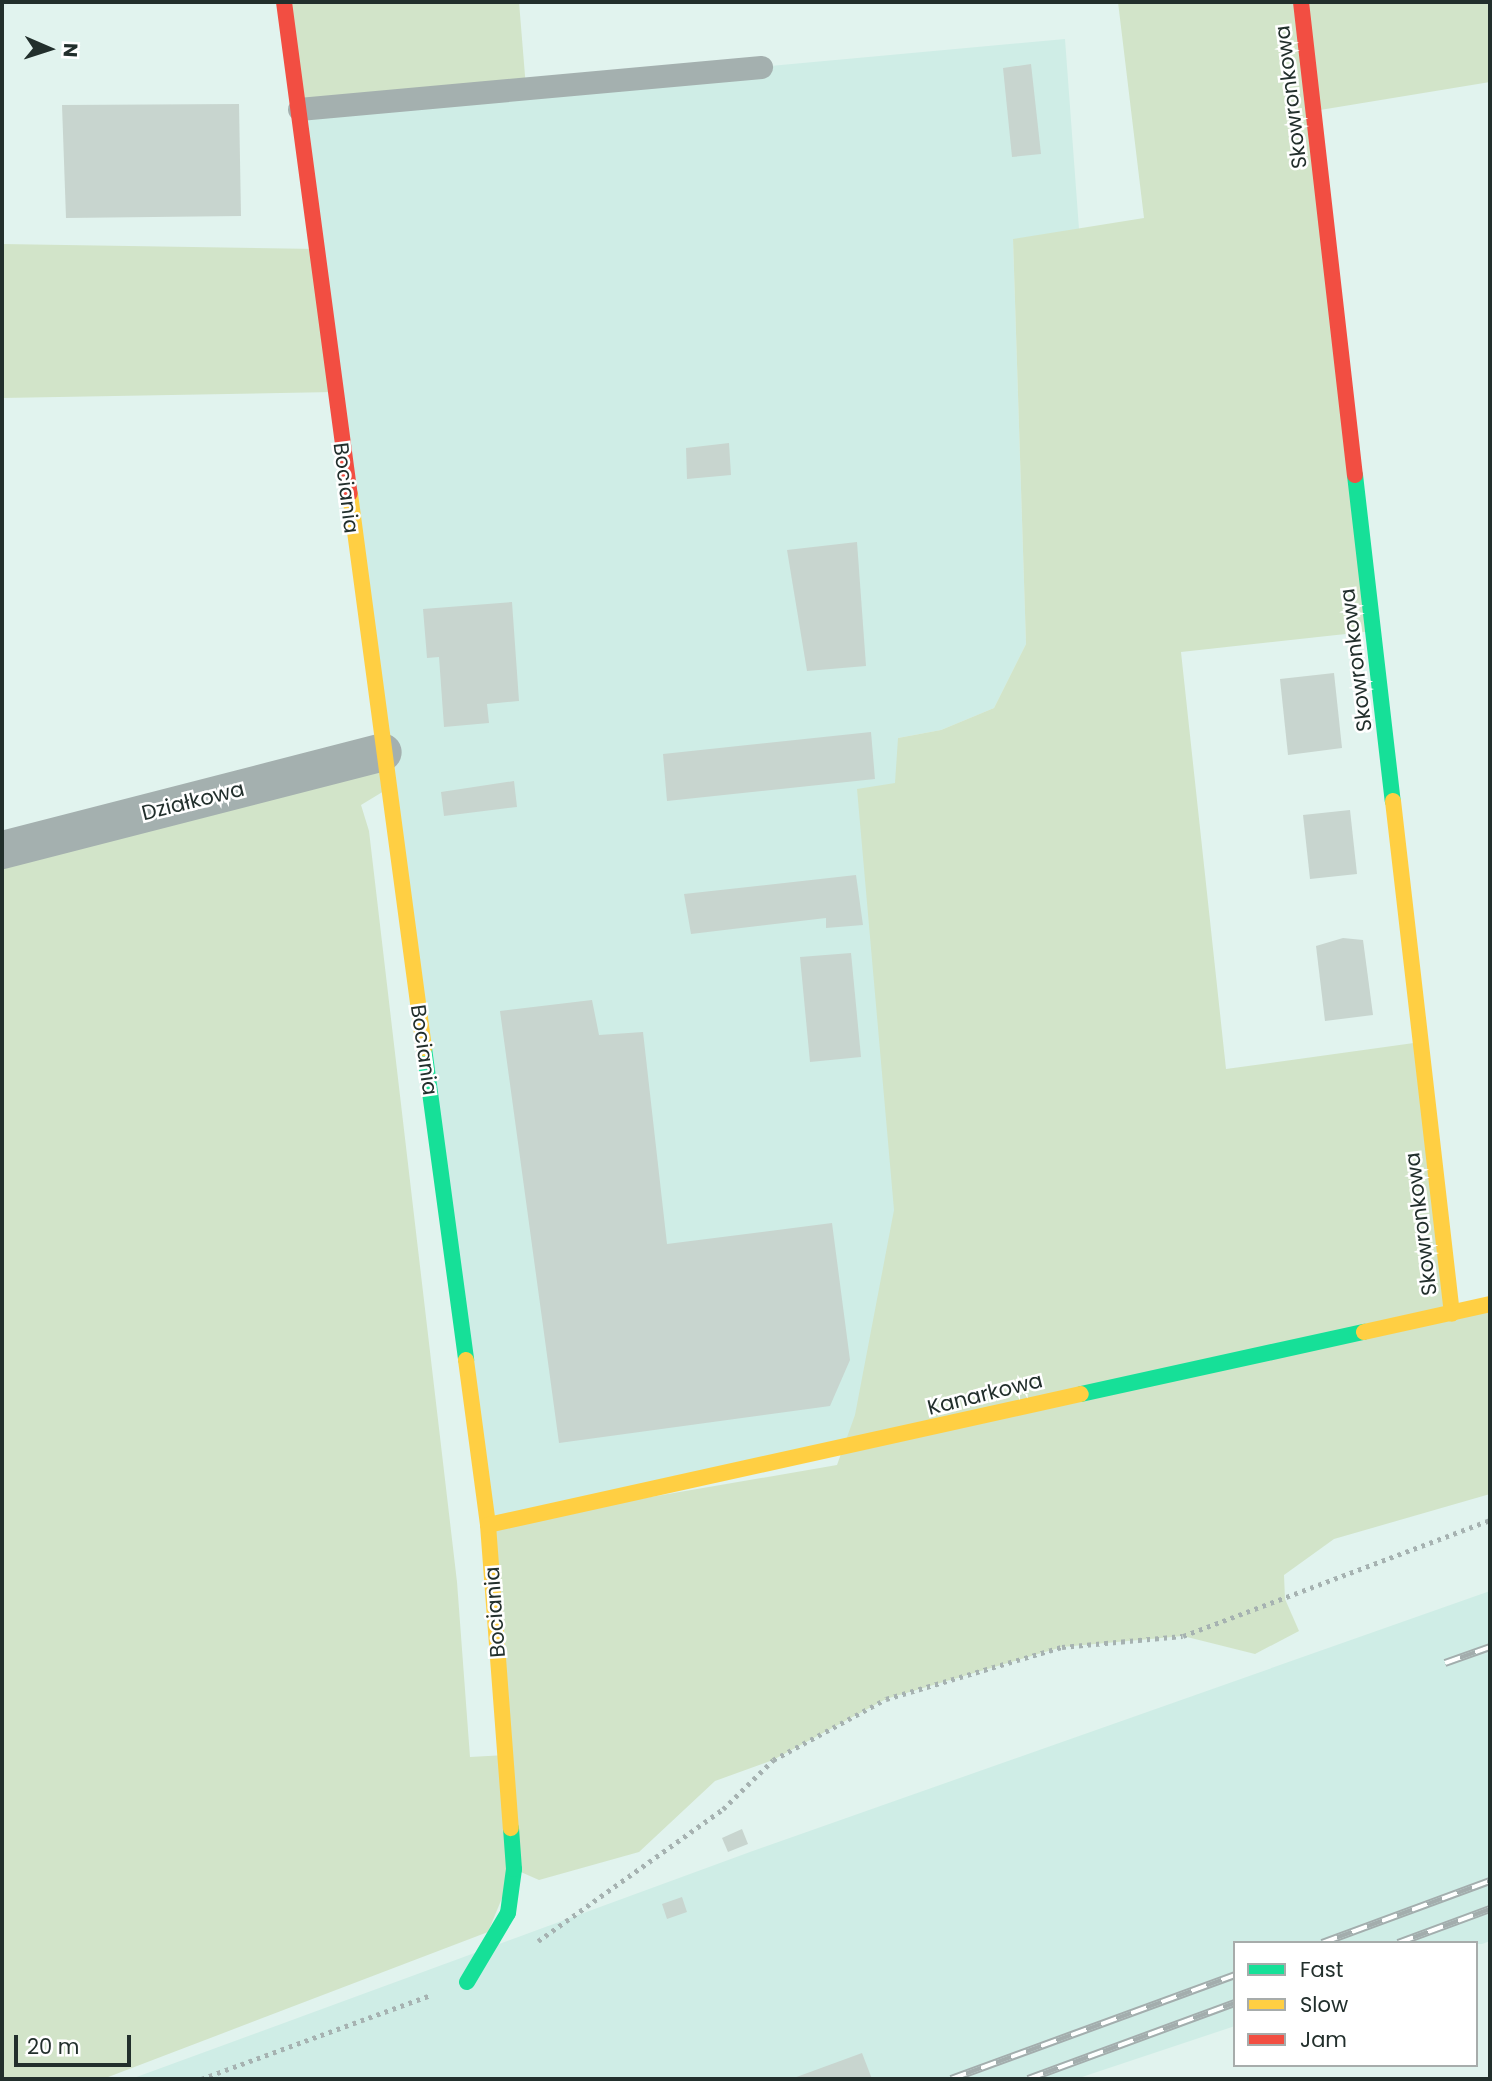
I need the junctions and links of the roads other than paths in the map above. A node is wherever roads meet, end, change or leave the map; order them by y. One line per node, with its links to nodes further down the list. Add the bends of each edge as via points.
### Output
1 (284, 2): 4 (street, Bociania)
2 (1301, 2): 8 (street, Skowronkowa)
3 (761, 67): 4 (lane)
4 (299, 109): 5 (street, Bociania)
5 (383, 752): 6 (street, Działkowa); 9 (street, Bociania)
6 (2, 850)
7 (1490, 1304): 8 (street, Kanarkowa)
8 (1452, 1314): 9 (street, Kanarkowa, via 1141,1378 867,1444)
9 (488, 1525): 10 (street, Bociania, via 514,1869 508,1913)
10 (467, 1982)

